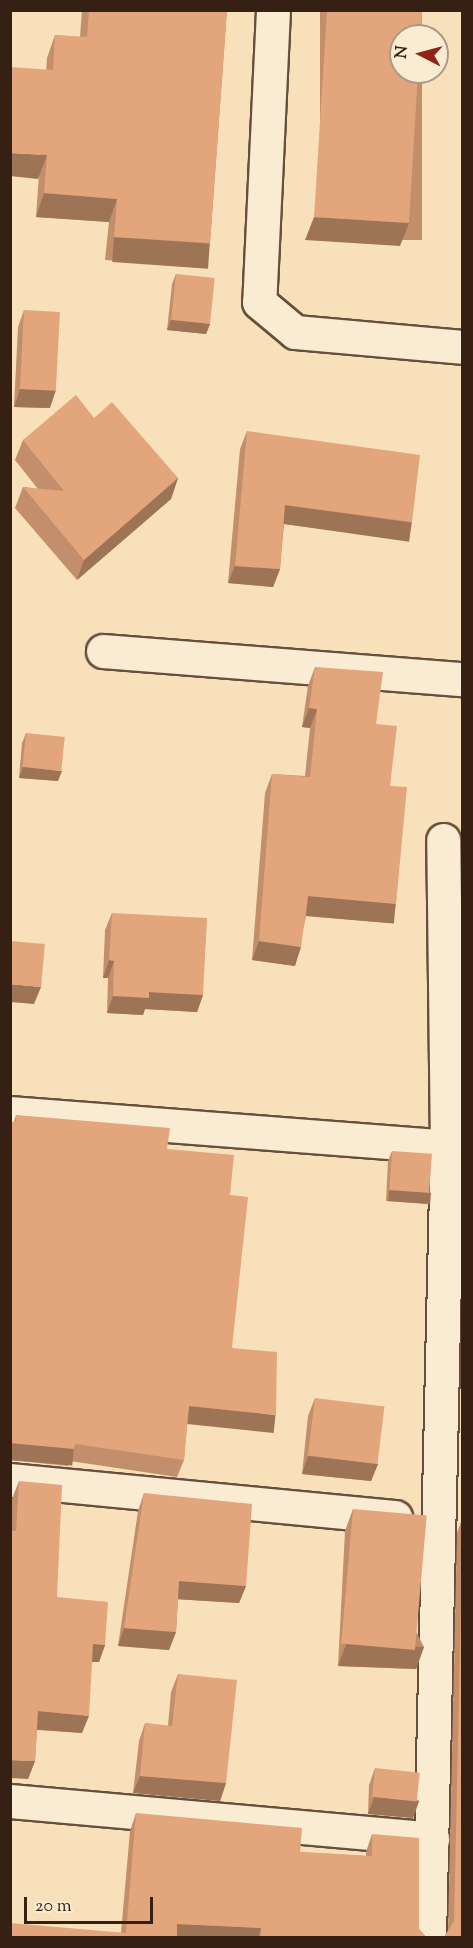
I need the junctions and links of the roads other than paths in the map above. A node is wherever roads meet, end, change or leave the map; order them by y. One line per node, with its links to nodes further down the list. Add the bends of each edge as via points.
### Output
1 (273, 10): 2 (street, via 259,302 295,332)
2 (462, 347)
3 (103, 651): 4 (street)
4 (462, 679)
5 (443, 840): 7 (street)
6 (10, 1113): 7 (street)
7 (455, 1148): 9 (street)
8 (10, 1480): 9 (street)
9 (439, 1521): 11 (street)
10 (10, 1801): 11 (street)
11 (432, 1839): 12 (street)
12 (429, 1938)

